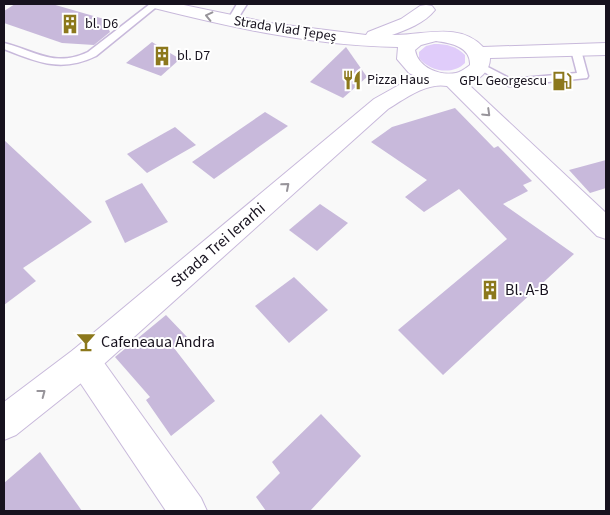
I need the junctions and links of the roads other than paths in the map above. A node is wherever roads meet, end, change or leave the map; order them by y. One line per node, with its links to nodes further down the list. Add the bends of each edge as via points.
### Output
1 (155, 4): 8 (lane, via 81,61 50,62)
2 (160, 4): 5 (main road, Strada Vlad Țepeș, one-way to 2)
3 (242, 4): 5 (lane)
4 (425, 7): 6 (main road, via 407,23); 7 (main road, via 425,24)
5 (232, 21): 6 (main road, Strada Vlad Țepeș, via 311,35)
6 (363, 40): 7 (main road, Strada Vlad Țepeș)
7 (416, 40): 11 (main road, Strada Vlad Țepeș, via 436,36 458,40 470,46); 12 (main road, via 405,53 407,62 416,70)
8 (4, 46)
9 (606, 49): 10 (main road)
10 (576, 50): 11 (main road); 11 (lane, via 583,76 509,83)
11 (479, 60): 12 (main road, Strada Trei Ierarhi, via 470,76)
12 (445, 79): 13 (main road, one-way to 13); 14 (main road, Strada Trei Ierarhi, one-way to 12, via 381,104 406,89)
13 (606, 229)
14 (84, 361): 15 (main road, Strada Trei Ierarhi, one-way to 14); 16 (main road)
15 (4, 423)
16 (188, 511)

